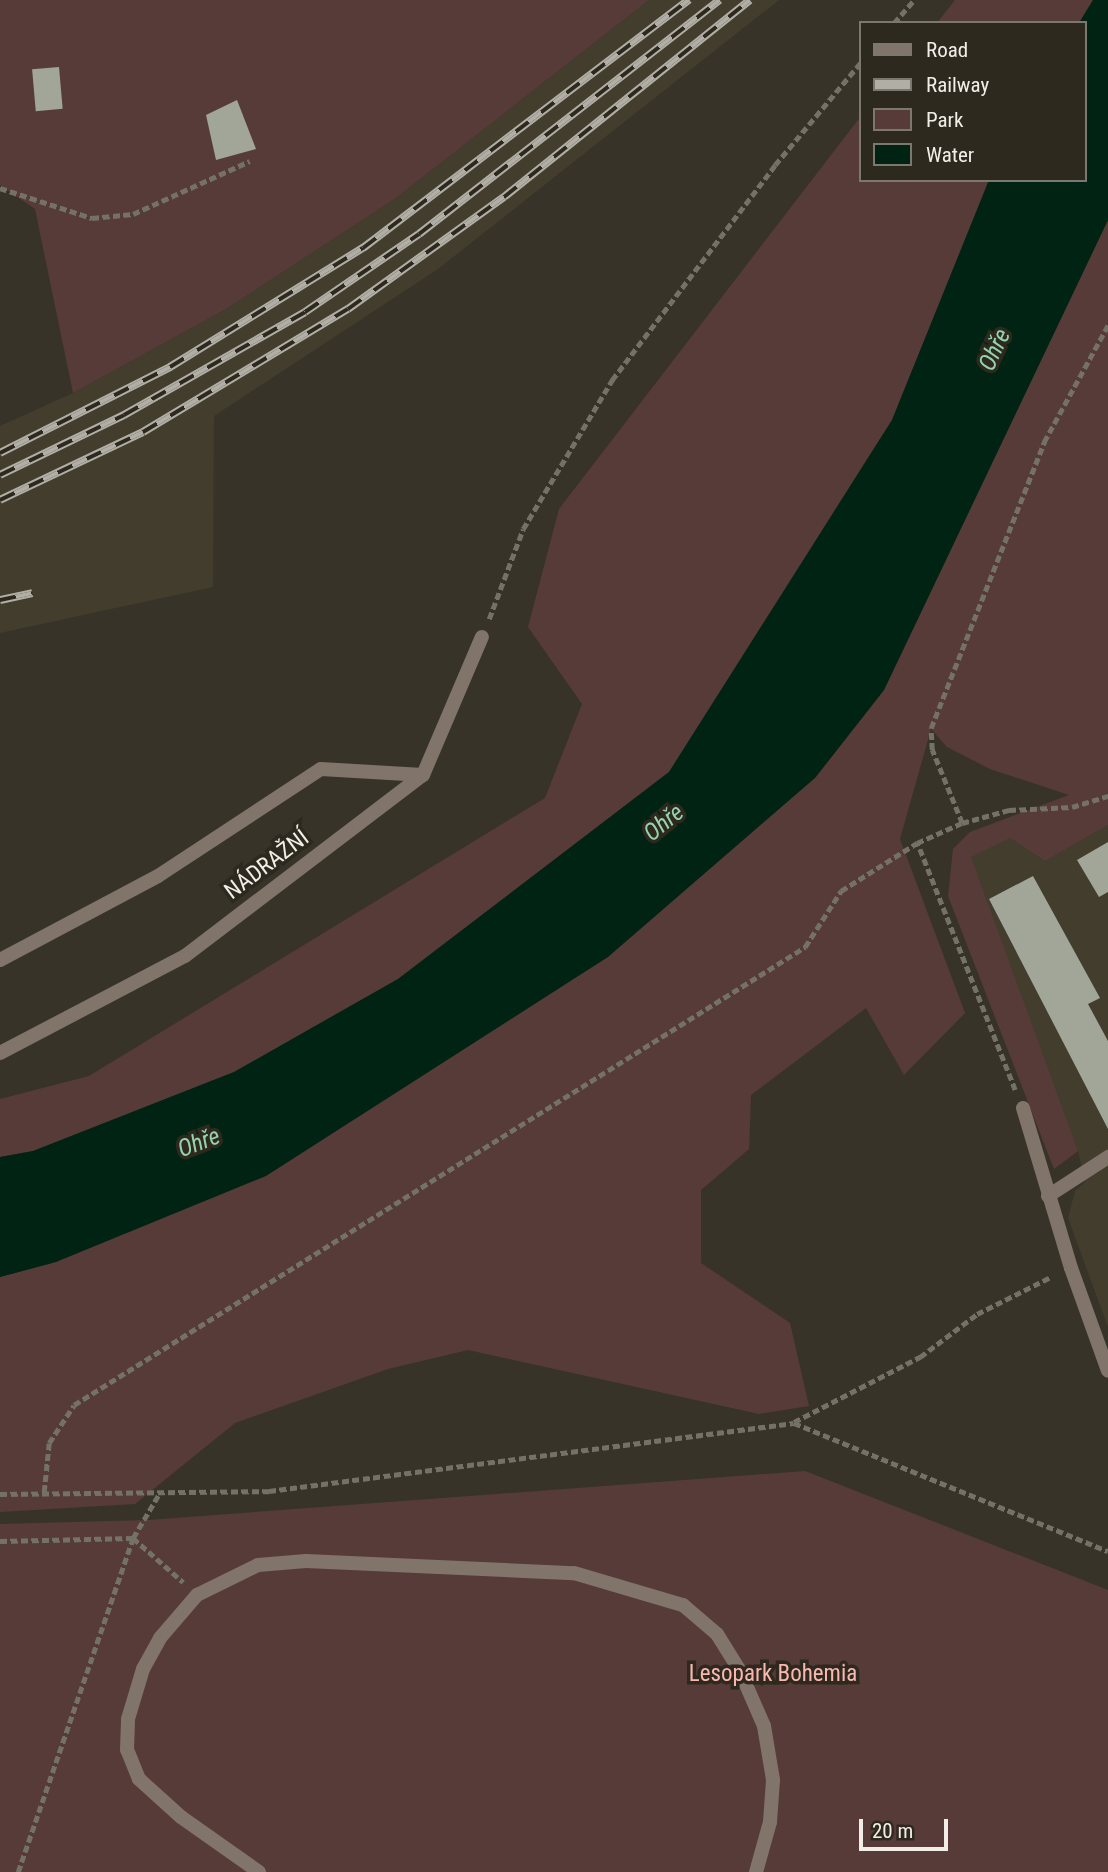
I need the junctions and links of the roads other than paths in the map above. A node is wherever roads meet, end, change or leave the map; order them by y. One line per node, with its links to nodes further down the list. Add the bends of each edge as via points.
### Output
1 (482, 636): 2 (street, NÁDRAŽNÍ)
2 (423, 775): 3 (street, via 321,769 158,876); 4 (street, NÁDRAŽNÍ, via 186,956)
3 (0, 960)
4 (0, 1053)
5 (1023, 1108): 7 (street)
6 (1108, 1157): 7 (street)
7 (1048, 1196): 8 (street)
8 (1108, 1371)
9 (259, 1872): 10 (street, via 181,1817 139,1779 127,1750 128,1720 143,1669 160,1638 197,1595 258,1565 306,1562 574,1573 683,1605 717,1634 740,1671 764,1726 773,1780 770,1822)
10 (756, 1872)

